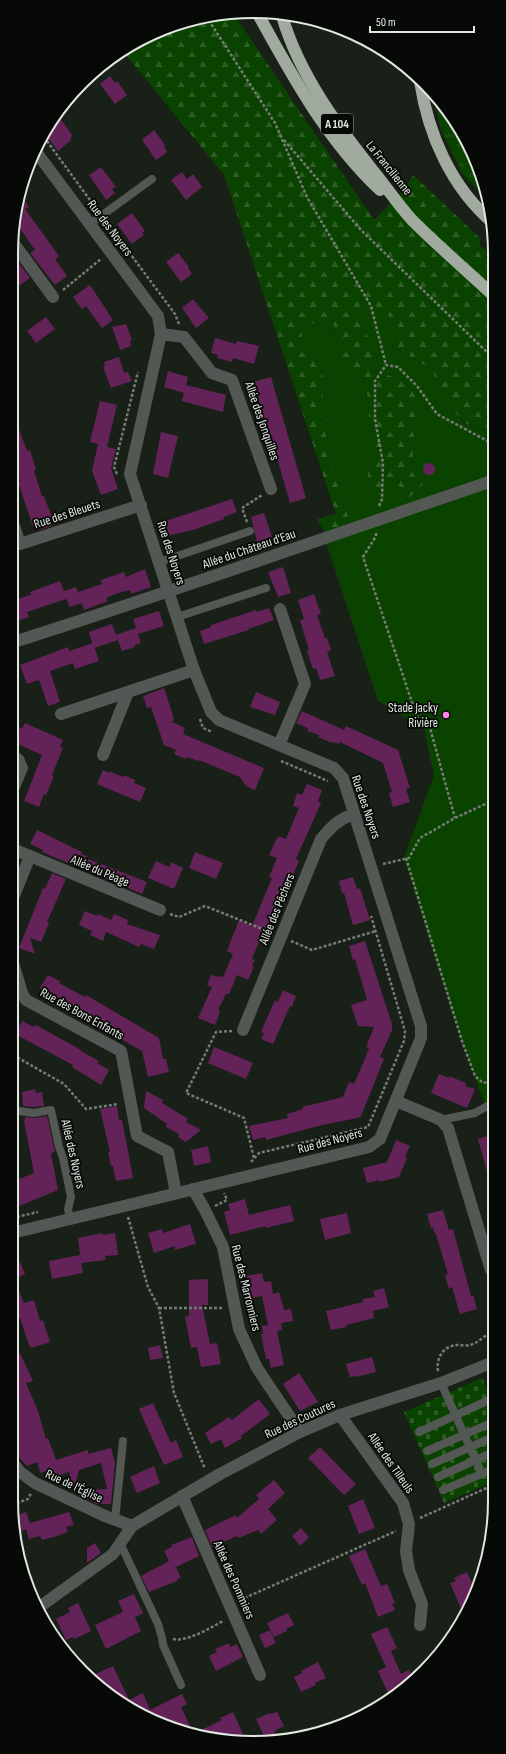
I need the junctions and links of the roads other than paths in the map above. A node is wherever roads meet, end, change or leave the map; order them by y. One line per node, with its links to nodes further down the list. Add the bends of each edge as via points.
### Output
1 (260, 18): 7 (highway, via 319,119 336,142 370,180)
2 (283, 20): 7 (highway, La Francilienne / A 104, via 294,49 334,119)
3 (422, 90): 6 (highway, via 427,117 440,151 464,191)
4 (39, 156): 8 (street, Rue des Noyers)
5 (152, 179): 8 (lane)
6 (484, 212)
7 (412, 219): 10 (highway, La Francilienne / A 104)
8 (90, 224): 12 (street, Rue des Noyers, via 158,316)
9 (18, 248): 11 (street)
10 (488, 290)
11 (53, 298)
12 (160, 334): 14 (street, Allée des Jonquilles, via 184,338 212,373 232,380); 15 (street, Rue des Noyers, via 130,474)
13 (488, 482): 20 (street, Allée du Château d'Eau)
14 (271, 489)
15 (141, 505): 17 (street, Rue des Bleuets, via 20,544); 18 (street, Rue des Noyers)
16 (250, 531): 18 (lane)
17 (18, 538)
18 (160, 562): 20 (street, Rue des Noyers)
19 (266, 588): 22 (lane)
20 (170, 592): 22 (street, Rue des Noyers); 23 (street, Allée du Château d'Eau)
21 (280, 609): 27 (street, via 305,684)
22 (177, 617): 24 (street, Rue des Noyers)
23 (18, 641)
24 (194, 670): 25 (street); 27 (street, Rue des Noyers, via 211,712 219,720)
25 (128, 692): 26 (street); 28 (street)
26 (61, 714)
27 (279, 745): 31 (street, Rue des Noyers, via 334,768 343,778)
28 (103, 754)
29 (18, 759): 30 (street, via 22,768)
30 (18, 778)
31 (354, 814): 37 (street, Allée des Pêchers, via 331,826 321,840); 38 (street, Rue des Noyers, via 421,1026 421,1038)
32 (18, 851): 33 (street)
33 (30, 856): 34 (street); 35 (street, Allée du Péage)
34 (18, 886)
35 (160, 910)
36 (18, 980): 43 (street, Rue des Bons Enfants, via 26,1000 121,1051 137,1136 168,1152)
37 (243, 1030)
38 (396, 1101): 41 (street); 42 (street, Rue des Noyers, via 380,1139 369,1147)
39 (488, 1106): 41 (lane, via 475,1113)
40 (18, 1111): 44 (lane, Allée des Noyers, via 34,1113 52,1110 71,1197 68,1209)
41 (441, 1120): 46 (street, via 448,1128)
42 (193, 1189): 43 (street, Rue des Noyers); 53 (street, Rue des Marronniers, via 223,1247 239,1330 257,1368)
43 (176, 1193): 44 (street, Rue des Noyers)
44 (70, 1218): 45 (street, Rue des Noyers)
45 (18, 1231)
46 (488, 1260)
47 (488, 1363): 48 (street, Rue des Coutures)
48 (441, 1383): 50 (street, Rue des Coutures); 51 (lane)
49 (487, 1400): 51 (lane)
50 (340, 1414): 53 (street, Rue des Coutures); 73 (street, Allée des Tilleuls, via 403,1503 409,1524 406,1551 409,1570 422,1604)
51 (456, 1415): 54 (lane); 55 (lane)
52 (488, 1424): 55 (lane)
53 (300, 1432): 68 (street, Rue des Coutures)
54 (419, 1432)
55 (464, 1434): 58 (lane); 59 (lane)
56 (488, 1439): 58 (lane)
57 (123, 1441): 69 (lane)
58 (470, 1447): 61 (lane); 62 (lane)
59 (427, 1451)
60 (488, 1455): 61 (lane)
61 (476, 1460): 65 (lane); 66 (lane)
62 (432, 1464)
63 (18, 1469): 69 (street, Rue de l'Église, via 35,1483)
64 (488, 1471): 65 (lane)
65 (482, 1474): 67 (lane)
66 (438, 1477)
67 (443, 1490)
68 (182, 1496): 70 (street, Rue des Coutures); 74 (street, Allée des Pommiers)
69 (114, 1520): 70 (street, Rue de l'Église)
70 (132, 1526): 71 (street)
71 (121, 1545): 72 (street, via 96,1568); 75 (lane, via 158,1624 163,1645)
72 (42, 1605)
73 (420, 1625)
74 (260, 1675)
75 (181, 1685)

